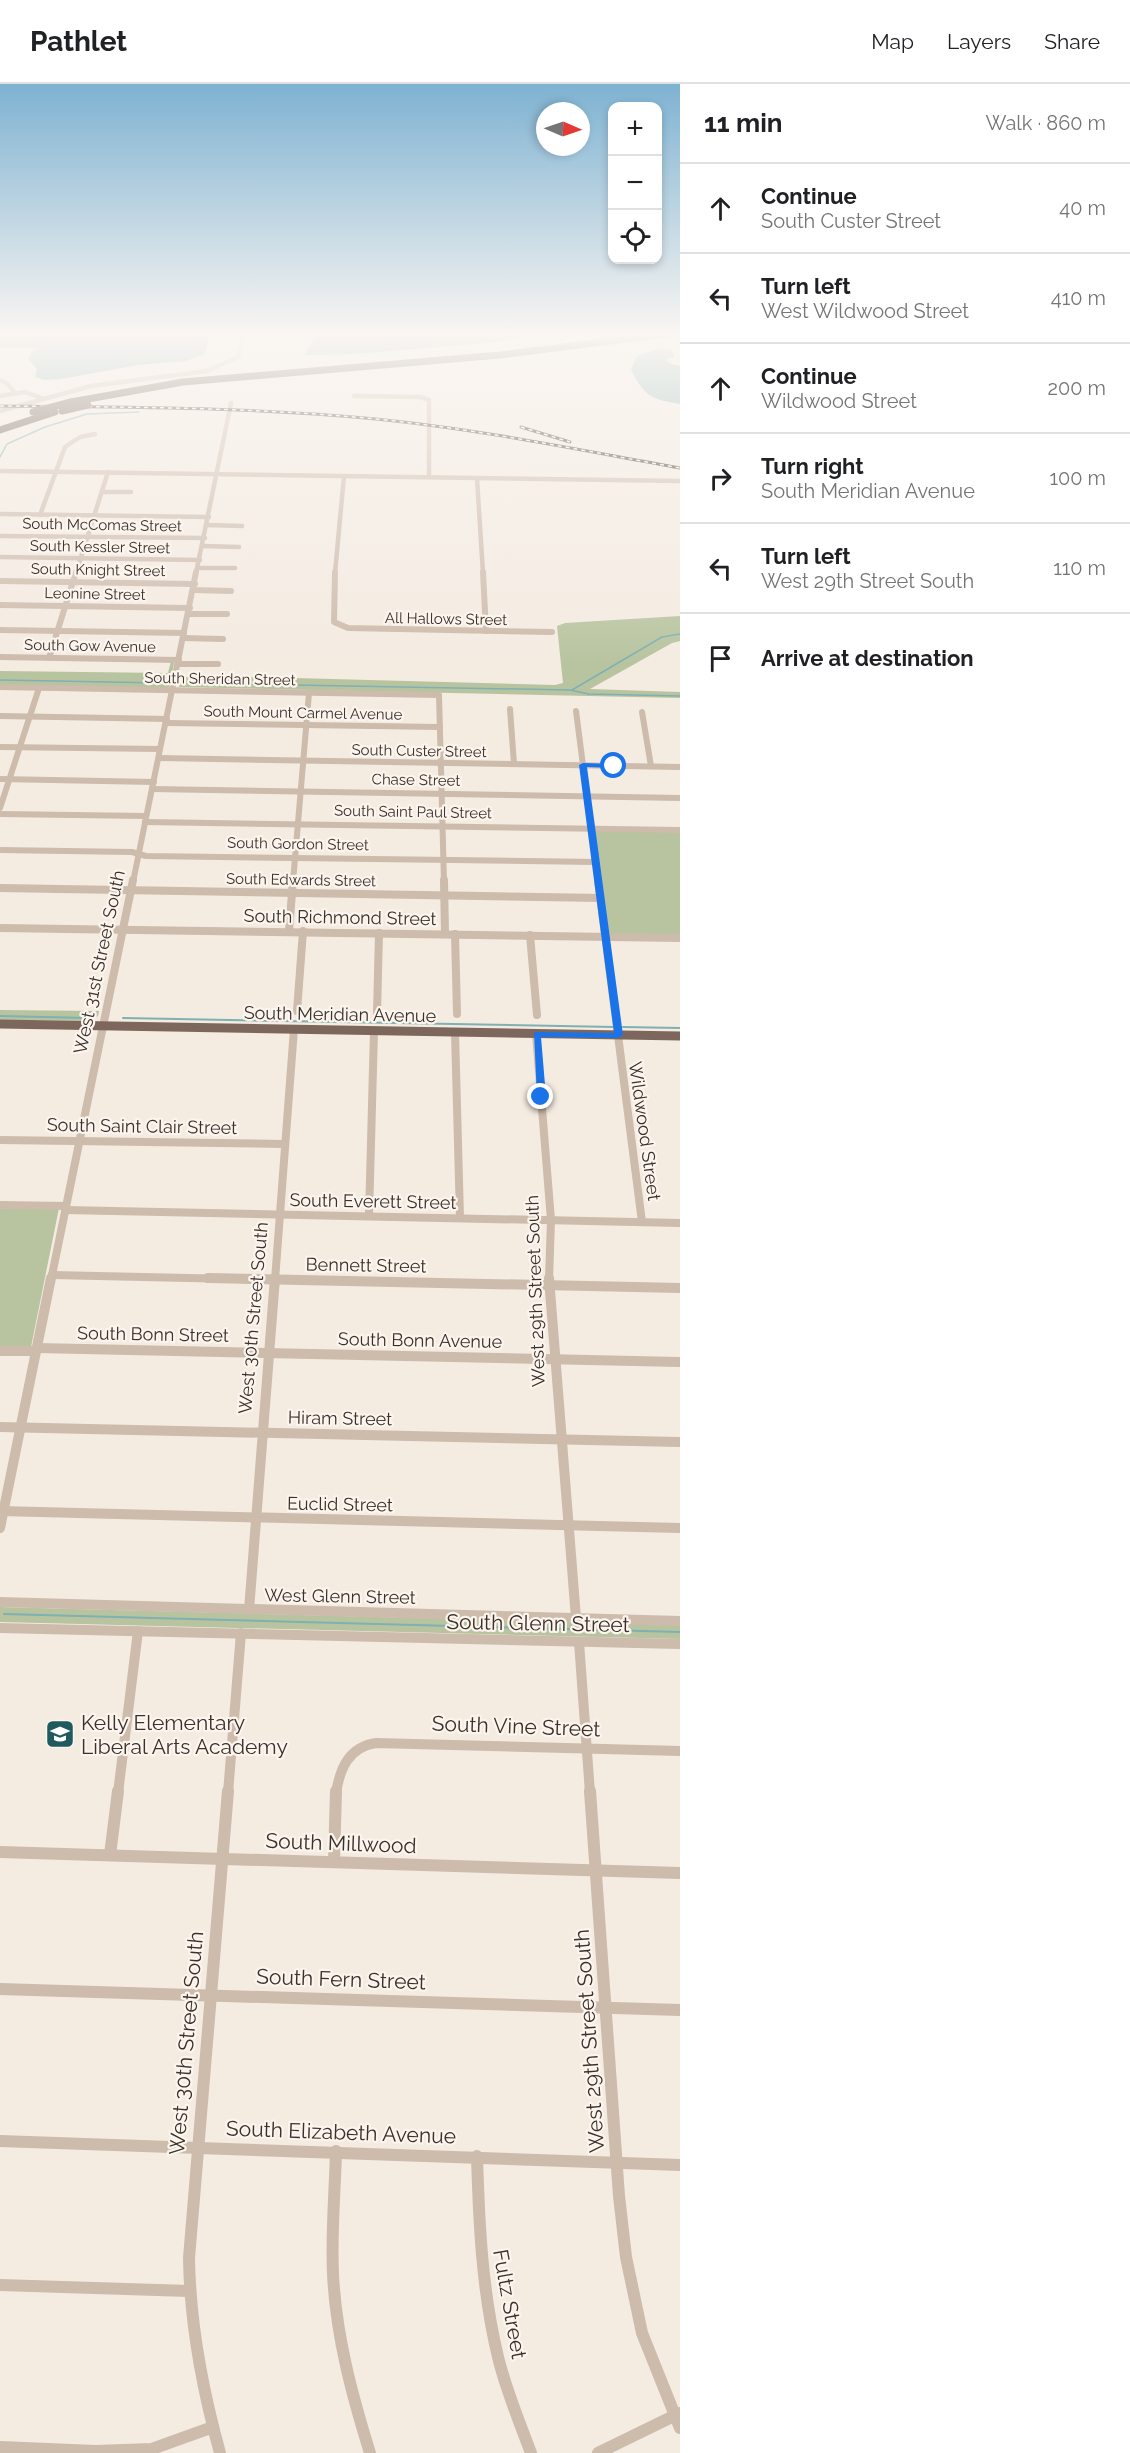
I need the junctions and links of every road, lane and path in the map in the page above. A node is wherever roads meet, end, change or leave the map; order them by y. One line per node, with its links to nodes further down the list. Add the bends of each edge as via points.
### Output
1 (68, 444): 5 (street)
2 (224, 444): 7 (street, West 31st Street South)
3 (429, 444): 9 (street)
4 (1, 472): 5 (street)
5 (56, 472): 6 (street); 15 (street)
6 (108, 472): 7 (street); 12 (street)
7 (218, 474): 8 (street); 17 (street, West 31st Street South)
8 (344, 476): 9 (street); 40 (street, All Hallows Street, via 334,622 365,629)
9 (429, 477): 10 (street)
10 (477, 478): 11 (street); 40 (street)
11 (680, 481)
12 (102, 492): 13 (street); 16 (street)
13 (131, 492)
14 (0, 514): 15 (street)
15 (40, 515): 16 (street)
16 (94, 515): 17 (street); 21 (street)
17 (209, 517): 18 (street, West 31st Street South)
18 (207, 525): 19 (street); 22 (street, West 31st Street South)
19 (242, 526)
20 (0, 536): 21 (street, South McComas Street)
21 (88, 537): 22 (street, South McComas Street); 26 (street)
22 (204, 538): 23 (street, West 31st Street South)
23 (203, 546): 24 (street); 27 (street, West 31st Street South)
24 (239, 547)
25 (0, 557): 26 (street, South Kessler Street)
26 (81, 558): 27 (street, South Kessler Street); 31 (street)
27 (200, 560): 28 (street, West 31st Street South)
28 (198, 568): 29 (street); 32 (street, West 31st Street South)
29 (235, 568)
30 (0, 581): 31 (street, South Knight Street)
31 (74, 582): 32 (street, South Knight Street); 35 (street)
32 (194, 587): 33 (street, South Knight Street); 36 (street, West 31st Street South)
33 (231, 591)
34 (0, 605): 35 (street, Leonine Street)
35 (66, 606): 36 (street, Leonine Street); 39 (street)
36 (189, 611): 37 (street, Leonine Street); 42 (street, West 31st Street South)
37 (227, 614)
38 (0, 630): 39 (street)
39 (57, 631): 42 (street); 45 (street)
40 (486, 631): 41 (street, All Hallows Street)
41 (552, 632)
42 (184, 636): 43 (street); 46 (street, West 31st Street South)
43 (223, 639)
44 (0, 657): 45 (street, South Gow Avenue)
45 (49, 658): 46 (street, South Gow Avenue)
46 (178, 662): 47 (street, South Gow Avenue); 50 (street, West 31st Street South)
47 (218, 664)
48 (0, 687): 49 (street, South Sheridan Street)
49 (39, 688): 50 (street, South Sheridan Street); 56 (street)
50 (172, 690): 51 (street, South Sheridan Street); 57 (street, West 31st Street South)
51 (309, 693): 58 (street); 59 (street, South Sheridan Street, via 440,695)
52 (510, 709): 66 (street)
53 (576, 711): 67 (street, Wildwood Street)
54 (642, 712): 68 (street)
55 (0, 716): 56 (street, South Mount Carmel Avenue)
56 (30, 717): 57 (street, South Mount Carmel Avenue); 61 (street)
57 (166, 721): 58 (street, South Mount Carmel Avenue); 62 (street, West 31st Street South)
58 (306, 726): 59 (street, South Mount Carmel Avenue); 64 (street)
59 (440, 727): 65 (street)
60 (0, 747): 61 (street)
61 (20, 747): 62 (street); 71 (street)
62 (160, 749): 63 (street, West 31st Street South)
63 (159, 758): 64 (street, South Custer Street); 72 (street, West 31st Street South)
64 (303, 761): 65 (street, South Custer Street); 73 (street)
65 (441, 763): 66 (street, South Custer Street); 74 (street)
66 (514, 764): 67 (street, South Custer Street)
67 (583, 765): 68 (street, South Custer Street); 75 (street, Wildwood Street)
68 (651, 766): 69 (street, South Custer Street)
69 (680, 766)
70 (0, 779): 71 (street, Chase Street)
71 (9, 779): 72 (street, Chase Street); 77 (street)
72 (153, 786): 73 (street, Chase Street); 79 (street, West 31st Street South)
73 (300, 792): 74 (street, Chase Street); 80 (street)
74 (441, 794): 75 (street, Chase Street); 81 (street)
75 (587, 796): 76 (street, Chase Street); 82 (street, Wildwood Street)
76 (680, 798)
77 (0, 808)
78 (0, 814): 79 (street, South Saint Paul Street)
79 (146, 819): 80 (street, South Saint Paul Street); 85 (street, West 31st Street South)
80 (298, 824): 81 (street, South Saint Paul Street); 86 (street)
81 (442, 826): 82 (street, South Saint Paul Street); 87 (street)
82 (592, 829): 83 (street, South Saint Paul Street); 88 (street, Wildwood Street)
83 (680, 830)
84 (0, 850): 85 (street, South Gordon Street)
85 (139, 855): 86 (street, South Gordon Street); 90 (street, West 31st Street South)
86 (295, 858): 87 (street, South Gordon Street); 91 (street)
87 (443, 860): 88 (street, South Gordon Street); 92 (street)
88 (596, 862): 93 (street, Wildwood Street)
89 (0, 888): 90 (street, South Edwards Street)
90 (131, 891): 91 (street, South Edwards Street); 95 (street, West 31st Street South)
91 (292, 893): 92 (street, South Edwards Street); 96 (street)
92 (444, 896): 93 (street, South Edwards Street); 99 (street)
93 (601, 898): 102 (street, Wildwood Street)
94 (0, 928): 95 (street, South Richmond Street)
95 (123, 929): 96 (street, South Richmond Street); 109 (street, West 31st Street South)
96 (289, 931): 97 (street, South Richmond Street)
97 (303, 931): 98 (street, South Richmond Street); 104 (street)
98 (379, 933): 99 (street, South Richmond Street); 105 (street)
99 (446, 934): 100 (street, South Richmond Street)
100 (455, 934): 101 (street, South Richmond Street); 106 (street)
101 (530, 935): 102 (street, South Richmond Street); 107 (street)
102 (606, 937): 103 (street, South Richmond Street); 114 (street, Wildwood Street)
103 (680, 938)
104 (297, 1011)
105 (377, 1013)
106 (457, 1014)
107 (537, 1015)
108 (0, 1024): 109 (main road, South Meridian Avenue)
109 (103, 1026): 110 (main road, South Meridian Avenue); 117 (street, West 31st Street South)
110 (294, 1029): 111 (main road, South Meridian Avenue); 118 (street, West 30th Street South)
111 (374, 1031): 112 (main road, South Meridian Avenue); 122 (street)
112 (455, 1032): 113 (main road, South Meridian Avenue); 123 (street)
113 (537, 1034): 114 (main road, South Meridian Avenue); 124 (street, West 29th Street South)
114 (618, 1035): 115 (main road, South Meridian Avenue); 125 (street, Wildwood Street)
115 (680, 1036)
116 (0, 1140): 117 (street, South Saint Clair Street)
117 (80, 1140): 118 (street, South Saint Clair Street); 120 (street, West 31st Street South)
118 (285, 1143): 121 (street, West 30th Street South)
119 (0, 1205): 120 (street, South Everett Street)
120 (65, 1208): 121 (street, South Everett Street); 127 (street, West 31st Street South)
121 (280, 1214): 122 (street, South Everett Street); 128 (street, West 30th Street South)
122 (369, 1216): 123 (street, South Everett Street)
123 (460, 1218): 124 (street, South Everett Street)
124 (551, 1220): 125 (street, South Everett Street); 129 (street, West 29th Street South)
125 (642, 1222): 126 (street, South Everett Street)
126 (680, 1222)
127 (52, 1275): 128 (street, Bennett Street); 131 (street, West 31st Street South)
128 (274, 1280): 129 (street, Bennett Street); 133 (street, West 30th Street South)
129 (550, 1286): 130 (street, Bennett Street); 134 (street, West 29th Street South)
130 (680, 1288)
131 (36, 1350): 132 (street, South Bonn Street); 133 (street, South Bonn Street); 137 (street, West 31st Street South)
132 (0, 1351)
133 (268, 1353): 134 (street, South Bonn Avenue); 138 (street, West 30th Street South)
134 (555, 1359): 135 (street, South Bonn Avenue); 139 (street, West 29th Street South)
135 (680, 1362)
136 (0, 1427): 137 (street, Hiram Street)
137 (21, 1427): 138 (street, Hiram Street); 141 (street, West 31st Street South)
138 (262, 1433): 139 (street, Hiram Street); 142 (street, West 30th Street South)
139 (561, 1439): 140 (street, Hiram Street); 143 (street, West 29th Street South)
140 (680, 1442)
141 (2, 1511): 142 (street, Euclid Street); 144 (street, West 31st Street South)
142 (256, 1518): 143 (street, Euclid Street); 147 (street, West 30th Street South)
143 (568, 1526): 145 (street, Euclid Street); 148 (street, West 29th Street South)
144 (0, 1527)
145 (680, 1528)
146 (0, 1602): 147 (street, West Glenn Street)
147 (249, 1610): 148 (street, West Glenn Street)
148 (576, 1618): 149 (street, West Glenn Street)
149 (680, 1621)
150 (0, 1628): 151 (street, South Glenn Street)
151 (138, 1631): 152 (street, South Glenn Street); 158 (street)
152 (241, 1633): 153 (street, South Glenn Street); 159 (street, West 30th Street South)
153 (579, 1642): 154 (street, South Glenn Street); 155 (street, West 29th Street South)
154 (680, 1644)
155 (587, 1748): 156 (street, South Vine Street); 160 (street, South Vine Street, via 385,1742 362,1746 346,1759 338,1776); 161 (street, West 29th Street South)
156 (680, 1751)
157 (0, 1852): 158 (street, South Millwood)
158 (110, 1855): 159 (street, South Millwood)
159 (222, 1859): 160 (street, South Millwood); 164 (street, West 30th Street South)
160 (334, 1862): 161 (street, South Millwood)
161 (596, 1870): 162 (street, South Millwood); 165 (street, West 29th Street South)
162 (680, 1873)
163 (0, 1989): 164 (street, South Fern Street)
164 (210, 1995): 165 (street, South Fern Street); 168 (street, West 30th Street South)
165 (606, 2008): 166 (street, South Fern Street); 171 (street, West 29th Street South)
166 (680, 2010)
167 (0, 2141): 168 (street, South Elizabeth Avenue)
168 (197, 2147): 169 (street, South Elizabeth Avenue); 174 (street, West 30th Street South)
169 (336, 2151): 170 (street, South Elizabeth Avenue); 179 (street, via 336,2304 347,2374)
170 (477, 2156): 171 (street, South Elizabeth Avenue); 180 (street, Fultz Street, via 480,2248 488,2311 506,2385)
171 (617, 2163): 172 (street, South Elizabeth Avenue); 175 (street, West 29th Street South, via 626,2257 642,2333)
172 (680, 2165)
173 (0, 2285): 174 (street)
174 (189, 2291): 176 (street, West 30th Street South, via 195,2351)
175 (678, 2419): 181 (street)
176 (213, 2427): 177 (street, via 173,2443 136,2451); 178 (street, West 30th Street South)
177 (0, 2447)
178 (220, 2453)
179 (370, 2453)
180 (531, 2453)
181 (598, 2453)

